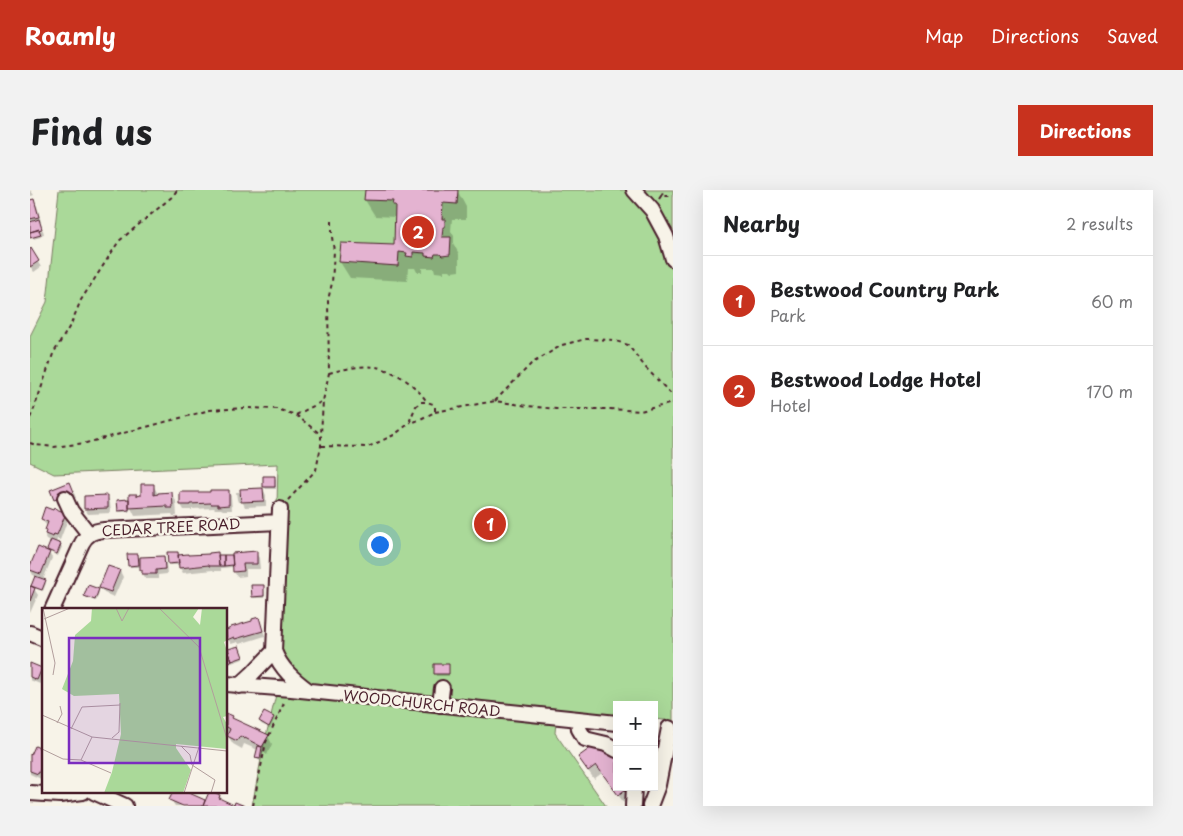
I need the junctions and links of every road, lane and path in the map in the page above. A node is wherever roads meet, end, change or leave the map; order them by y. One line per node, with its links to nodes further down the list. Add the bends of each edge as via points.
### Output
1 (177, 190): 15 (path, via 119,241 81,300 72,324 53,354)
2 (634, 190): 6 (street, via 652,210 666,236)
3 (664, 190): 4 (path)
4 (661, 196)
5 (332, 219): 7 (path, via 334,251 328,300)
6 (673, 259)
7 (329, 373): 9 (path); 11 (path, via 359,367 389,371 406,380)
8 (673, 396): 10 (path, via 628,345 613,340 586,339 562,345 531,364)
9 (323, 401): 14 (path); 17 (path)
10 (495, 401): 12 (path, via 556,410 640,412); 13 (path)
11 (427, 402): 13 (path, via 433,404); 16 (path, via 416,406)
12 (673, 403)
13 (435, 412): 16 (path)
14 (296, 414): 17 (path); 18 (path, via 277,409 210,410 86,444 54,447)
15 (30, 418)
16 (411, 422): 19 (path, via 394,435 368,447)
17 (320, 434): 19 (path)
18 (30, 443)
19 (321, 446): 21 (path, via 316,470)
20 (66, 498): 22 (street, via 71,511)
21 (279, 516): 22 (street, CEDAR TREE ROAD, via 98,530); 24 (street)
22 (89, 534): 23 (street, CEDAR TREE ROAD)
23 (53, 608)
24 (274, 651): 25 (street, via 252,674); 28 (street, via 281,666)
25 (233, 685): 27 (street, WOODCHURCH ROAD)
26 (442, 688): 29 (street)
27 (290, 689): 28 (street, WOODCHURCH ROAD); 38 (path, via 266,742)
28 (310, 692): 29 (street, WOODCHURCH ROAD)
29 (440, 705): 30 (street, WOODCHURCH ROAD)
30 (578, 719): 31 (street, WOODCHURCH ROAD); 34 (street, via 579,729 585,738)
31 (613, 723)
32 (658, 727): 33 (street)
33 (671, 728): 40 (street)
34 (613, 748)
35 (634, 791): 39 (street)
36 (98, 794): 37 (street)
37 (125, 806)
38 (253, 806)
39 (633, 806)
40 (650, 806)

